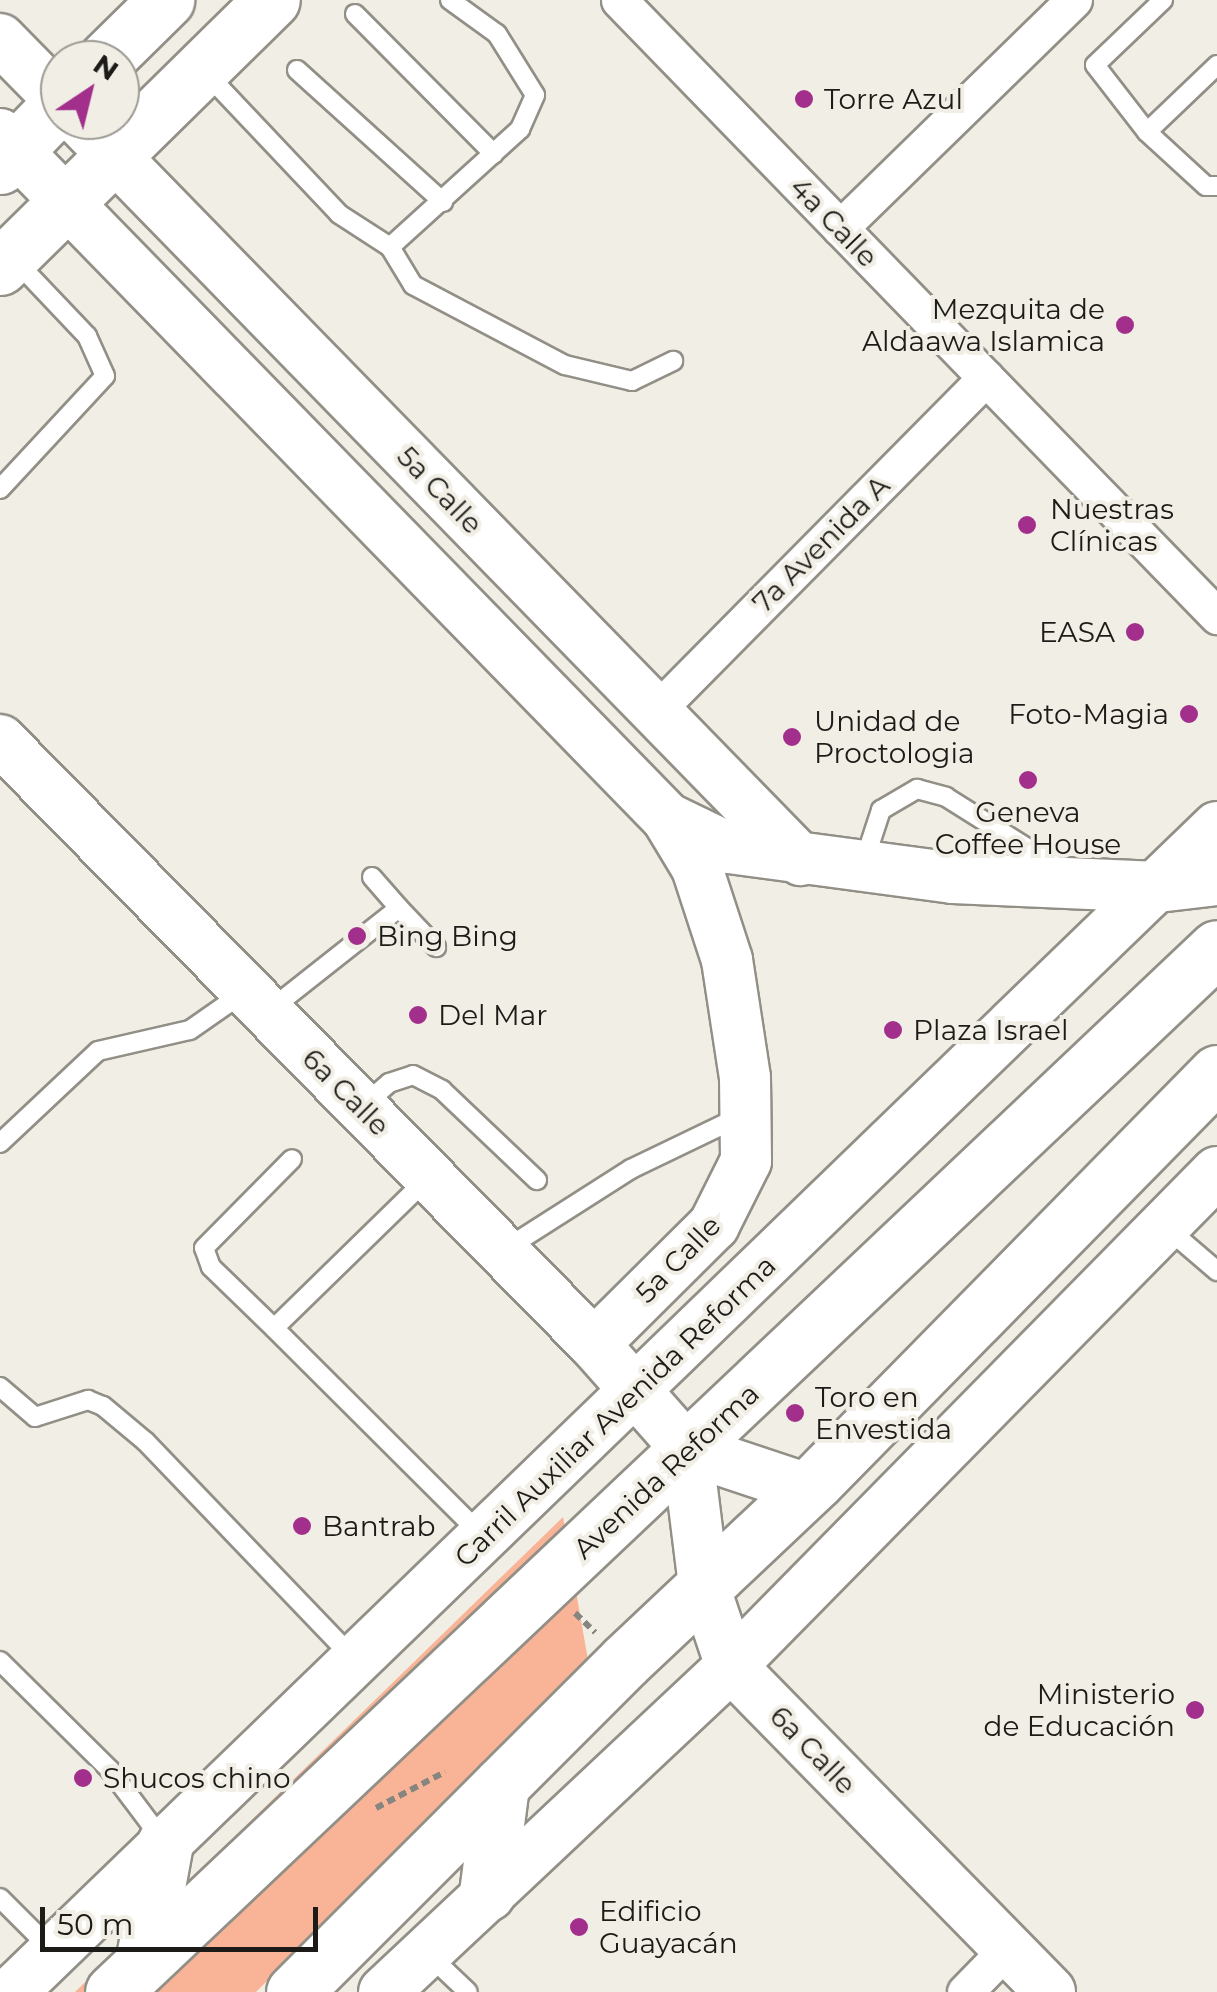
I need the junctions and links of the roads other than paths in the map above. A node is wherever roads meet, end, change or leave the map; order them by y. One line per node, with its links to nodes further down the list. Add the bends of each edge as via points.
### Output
1 (166, 0): 9 (main road)
2 (272, 0): 11 (main road)
3 (450, 0): 19 (lane, via 497,34 535,95 520,129)
4 (619, 0): 23 (street, 4a Calle)
5 (1074, 0): 23 (street)
6 (1163, 0): 15 (lane, via 1095,65)
7 (355, 14): 19 (lane)
8 (0, 39): 13 (main road, 5a Calle)
9 (125, 40)
10 (1217, 64): 15 (lane)
11 (201, 68): 14 (main road); 24 (lane, via 338,214)
12 (297, 70): 22 (lane)
13 (40, 79)
14 (140, 99)
15 (1147, 132): 21 (lane, via 1206,186)
16 (69, 140): 20 (main road)
17 (69, 140): 20 (main road)
18 (100, 140): 30 (main road, 5a Calle)
19 (494, 154): 22 (lane)
20 (31, 172): 25 (main road); 32 (main road, 5a Calle)
21 (1217, 186)
22 (443, 202): 24 (lane)
23 (840, 228): 27 (street, 4a Calle)
24 (390, 246): 26 (lane, via 413,285 564,365 632,381)
25 (5, 262): 28 (lane, via 87,336 105,376)
26 (673, 361)
27 (986, 378): 29 (street, 4a Calle); 30 (street, 7a Avenida A)
28 (0, 489)
29 (1217, 616)
30 (656, 711): 34 (main road, 5a Calle)
31 (0, 740): 43 (main road, 6a Calle)
32 (666, 818): 34 (main road, 5a Calle, via 729,848); 46 (main road, 5a Calle, via 719,923)
33 (1217, 827): 39 (main road, Carril Auxiliar Avenida Reforma)
34 (801, 860): 35 (main road, 5a Calle)
35 (863, 867): 38 (main road, 5a Calle); 38 (lane, via 880,810 917,789 946,797)
36 (372, 877): 40 (lane)
37 (1217, 880): 39 (main road, 5a Calle)
38 (1083, 884): 39 (main road, 5a Calle)
39 (1158, 887): 58 (main road, Carril Auxiliar Avenida Reforma)
40 (399, 908): 41 (lane); 43 (lane)
41 (436, 947)
42 (1217, 948): 59 (main road, Avenida Reforma)
43 (257, 1001): 45 (main road, 6a Calle); 47 (lane, via 190,1030 98,1051)
44 (1217, 1073): 60 (main road)
45 (361, 1108): 50 (main road, 6a Calle); 51 (lane, via 389,1084 413,1076 442,1090)
46 (748, 1113): 53 (lane, via 632,1169); 56 (main road, 5a Calle, via 746,1161 728,1208)
47 (0, 1143)
48 (292, 1159): 55 (lane, via 204,1248 212,1267)
49 (1217, 1172): 52 (main road)
50 (429, 1177): 53 (main road, 6a Calle); 55 (lane)
51 (538, 1180)
52 (1164, 1226): 54 (lane); 65 (main road)
53 (502, 1251): 56 (main road, 6a Calle)
54 (1217, 1271)
55 (274, 1328): 61 (lane)
56 (594, 1344): 58 (main road, 6a Calle)
57 (0, 1388): 63 (lane, via 35,1418 88,1400 102,1406 146,1442)
58 (635, 1391): 59 (main road, 6a Calle); 61 (main road, Carril Auxiliar Avenida Reforma)
59 (688, 1450): 60 (main road); 62 (main road, 6a Calle); 73 (main road, Avenida Reforma)
60 (808, 1489): 62 (main road)
61 (485, 1538): 63 (main road, Carril Auxiliar Avenida Reforma)
62 (704, 1586): 65 (main road, 6a Calle); 66 (main road)
63 (355, 1659): 67 (main road, Carril Auxiliar Avenida Reforma)
64 (0, 1661): 67 (lane, via 110,1770)
65 (731, 1666): 68 (main road); 70 (main road, 6a Calle)
66 (500, 1785): 68 (main road); 75 (main road)
67 (165, 1844): 71 (main road, Carril Auxiliar Avenida Reforma); 73 (main road)
68 (487, 1893): 72 (main road)
69 (0, 1898): 71 (lane)
70 (1007, 1949): 78 (street); 79 (main road, 6a Calle)
71 (54, 1951): 74 (main road, Carril Auxiliar Avenida Reforma)
72 (426, 1952): 76 (main road); 77 (lane)
73 (128, 1977)
74 (12, 1992)
75 (294, 1992)
76 (384, 1992)
77 (468, 1992)
78 (965, 1992)
79 (1050, 1992)

